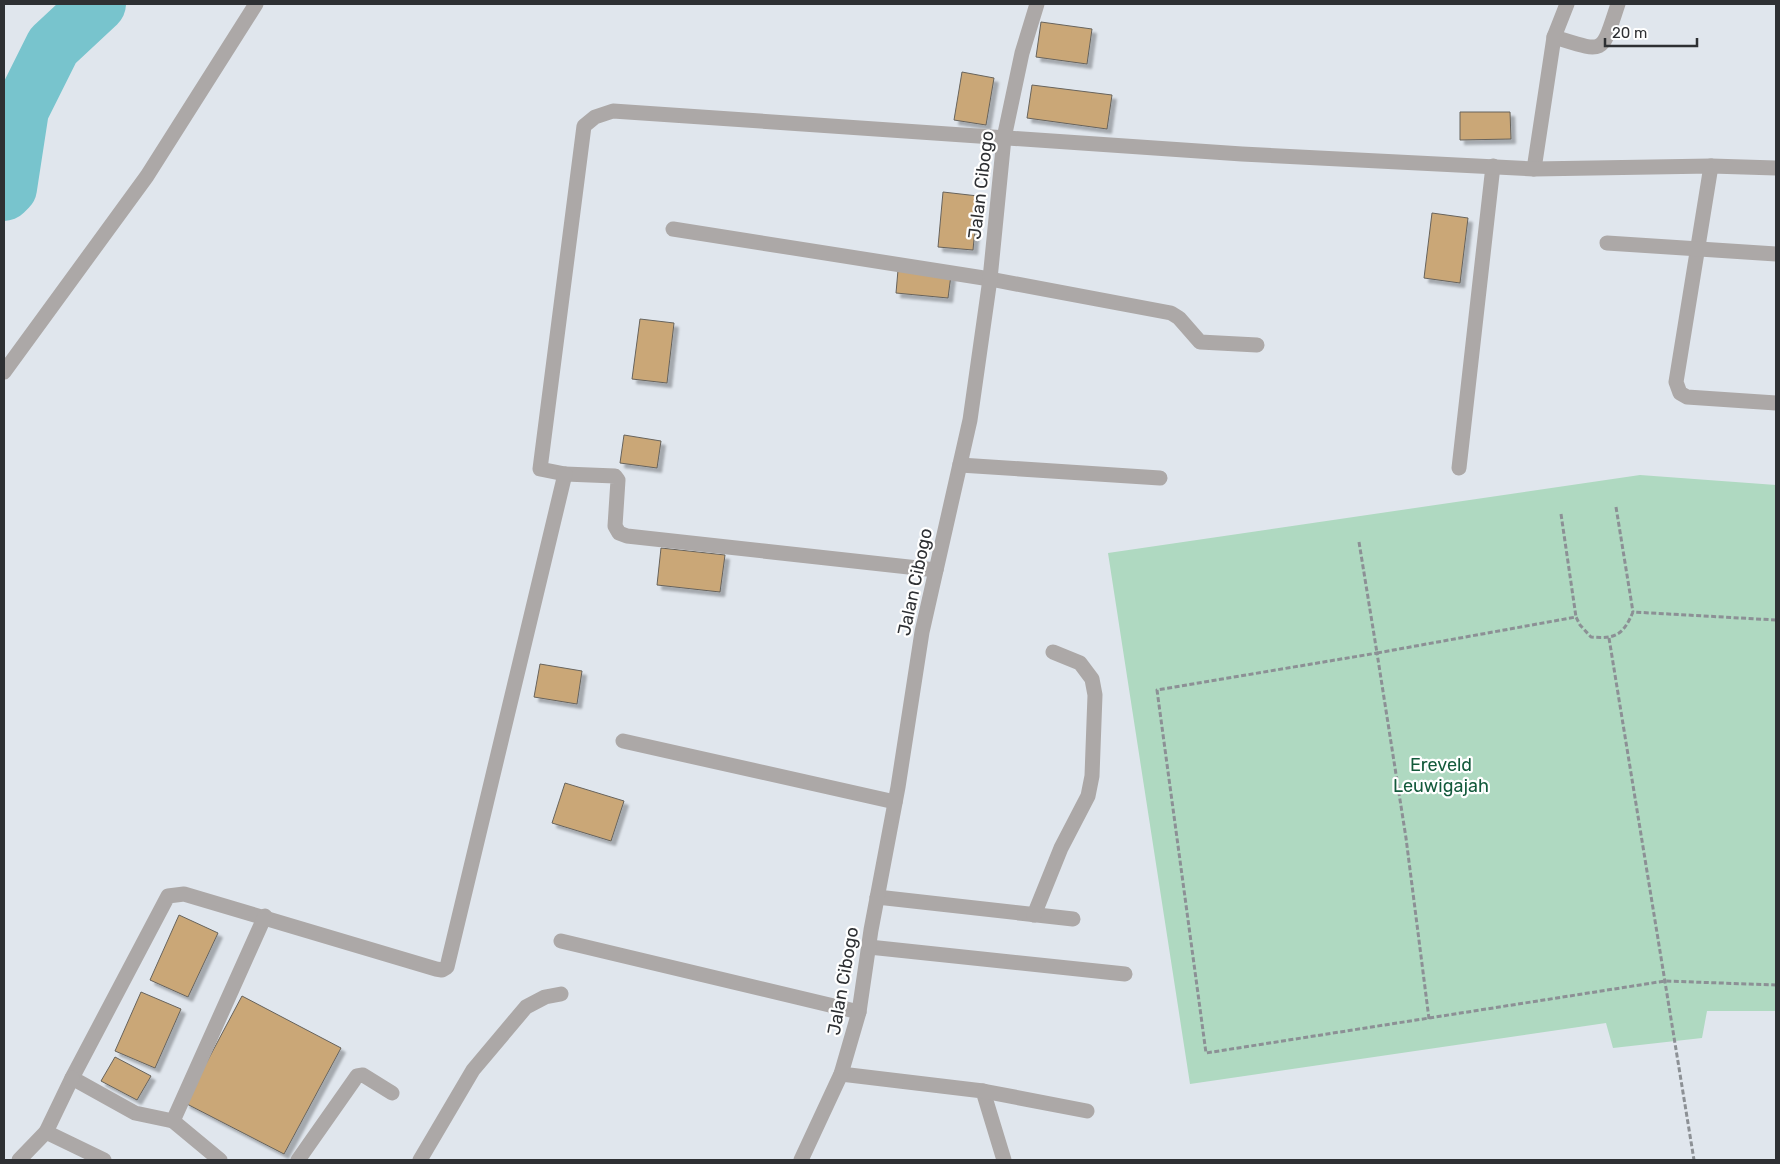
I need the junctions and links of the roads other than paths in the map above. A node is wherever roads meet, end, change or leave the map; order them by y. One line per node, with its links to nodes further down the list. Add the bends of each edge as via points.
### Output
1 (256, 4): 17 (street, via 147,176)
2 (1037, 4): 6 (street, Jalan Cibogo, via 1022,53)
3 (1567, 4): 5 (street)
4 (1618, 4): 5 (street, via 1605,41 1600,46 1592,48)
5 (1554, 37): 10 (street)
6 (1004, 138): 7 (street); 15 (street, Jalan Cibogo); 21 (street, via 613,111 595,117 584,126 539,465 543,471)
7 (1493, 166): 10 (street); 20 (street)
8 (1711, 166): 9 (street); 10 (street); 13 (street)
9 (1776, 168)
10 (1534, 169)
11 (673, 229): 15 (street)
12 (1607, 242): 13 (street)
13 (1697, 250): 14 (street); 18 (street, via 1676,382 1680,393 1687,397)
14 (1776, 254)
15 (990, 279): 16 (street, via 1171,314 1197,340 1206,344); 19 (street, Jalan Cibogo, via 979,368)
16 (1257, 345)
17 (4, 372)
18 (1776, 403)
19 (960, 465): 22 (street); 23 (street, Jalan Cibogo)
20 (1459, 468)
21 (565, 474): 23 (street, via 617,478 614,526 627,536); 29 (street, via 447,967 436,969)
22 (1160, 478)
23 (936, 570): 26 (street, Jalan Cibogo, via 922,632)
24 (1053, 652): 28 (street, via 1080,663 1092,679 1095,695 1093,768 1088,796 1061,848)
25 (623, 740): 26 (street)
26 (895, 802): 27 (street, Jalan Cibogo)
27 (877, 897): 28 (street); 32 (street, Jalan Cibogo)
28 (1034, 915): 30 (street)
29 (265, 916): 37 (street, via 184,894 168,896); 41 (street)
30 (1073, 919)
31 (561, 941): 35 (street)
32 (868, 947): 33 (street); 35 (street, Jalan Cibogo)
33 (1125, 974)
34 (561, 994): 47 (street, via 544,997 526,1007 472,1070)
35 (859, 1012): 36 (street, Jalan Cibogo)
36 (841, 1074): 38 (street); 48 (street, Jalan Cibogo)
37 (72, 1078): 41 (street, via 135,1113); 42 (street)
38 (984, 1091): 40 (street); 49 (street)
39 (392, 1092): 46 (street, via 363,1074 357,1076)
40 (1087, 1111)
41 (173, 1121): 45 (street)
42 (46, 1132): 43 (street); 44 (street)
43 (19, 1160)
44 (104, 1160)
45 (220, 1160)
46 (298, 1160)
47 (420, 1160)
48 (801, 1160)
49 (1004, 1160)

